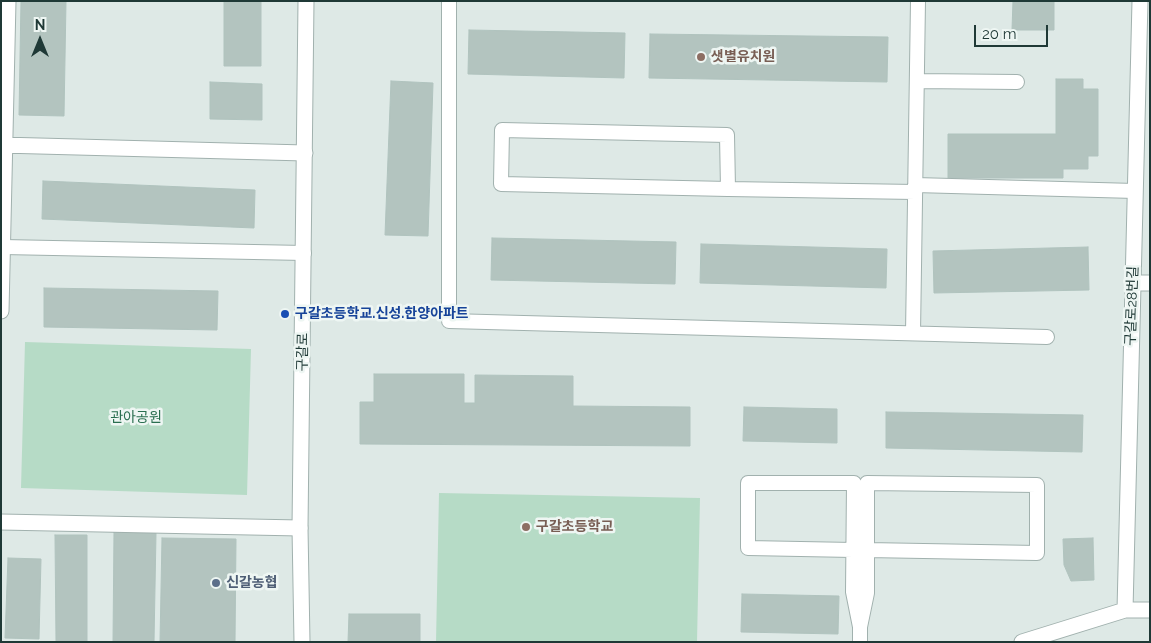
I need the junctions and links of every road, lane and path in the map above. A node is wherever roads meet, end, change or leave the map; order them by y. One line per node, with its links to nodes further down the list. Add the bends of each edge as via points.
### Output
1 (8, 1): 9 (street)
2 (306, 1): 10 (street, 구갈로)
3 (449, 1): 19 (lane, via 448,320)
4 (918, 1): 7 (lane)
5 (1140, 1): 6 (street, 구갈로28번길)
6 (1144, 73): 13 (street, 구갈로28번길)
7 (917, 82): 8 (lane); 11 (lane)
8 (1017, 82)
9 (3, 145): 10 (street); 14 (street)
10 (304, 154): 15 (street, 구갈로)
11 (915, 188): 12 (lane); 13 (lane); 19 (lane)
12 (728, 189): 12 (lane, via 502,184 502,130 727,135)
13 (1135, 191): 17 (street, 구갈로28번길)
14 (3, 247): 15 (lane); 18 (street)
15 (304, 253): 22 (street, 구갈로)
16 (1150, 283): 17 (street)
17 (1133, 284): 25 (street, 구갈로28번길)
18 (1, 311)
19 (913, 333): 20 (lane)
20 (1047, 337)
21 (1, 522): 22 (street)
22 (300, 528): 28 (street, 구갈로)
23 (853, 550): 23 (lane, via 748,548 748,483 854,484); 27 (lane, via 853,592)
24 (867, 550): 24 (lane, via 1037,553 1037,485 867,484); 27 (lane, via 867,593)
25 (1124, 610): 26 (street); 30 (street)
26 (1150, 610)
27 (860, 627): 29 (lane)
28 (302, 642)
29 (860, 642)
30 (1022, 642)

